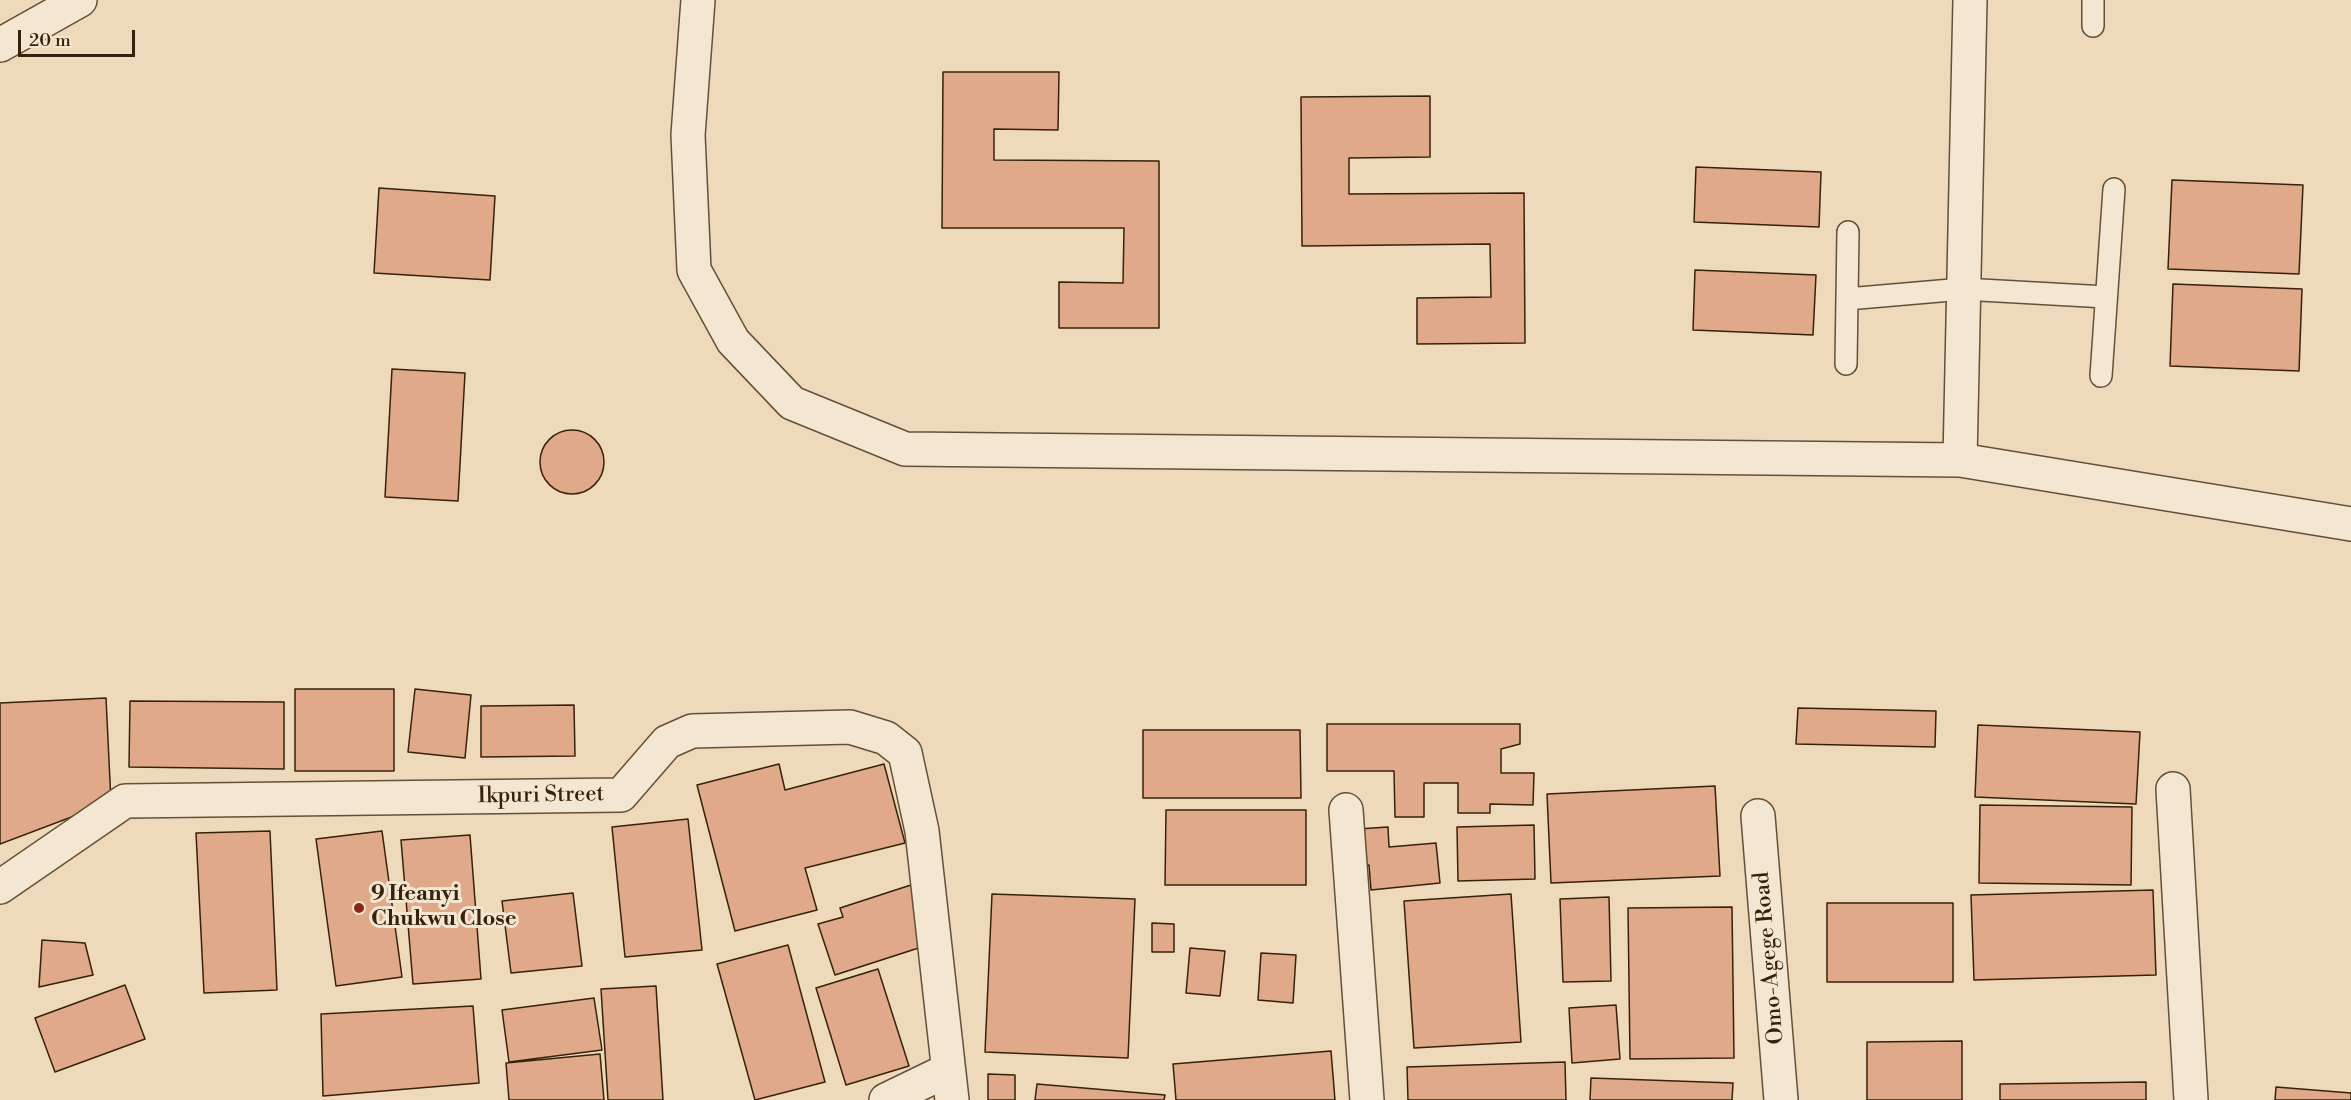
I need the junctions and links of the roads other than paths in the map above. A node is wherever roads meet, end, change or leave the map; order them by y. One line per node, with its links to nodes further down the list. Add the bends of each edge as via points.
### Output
1 (80, 0): 6 (street)
2 (698, 0): 14 (street, via 688,135 694,270 733,341 792,403 905,448)
3 (1970, 0): 9 (street)
4 (2093, 0): 5 (lane)
5 (2093, 26)
6 (0, 45)
7 (2114, 189): 10 (lane)
8 (1848, 232): 11 (lane)
9 (1963, 289): 10 (lane); 11 (lane); 14 (street)
10 (2106, 297): 13 (lane)
11 (1848, 299): 12 (lane)
12 (1846, 364)
13 (2101, 376)
14 (1960, 460): 15 (street)
15 (2351, 524)
16 (2173, 789): 24 (street)
17 (1346, 810): 22 (street)
18 (1758, 816): 23 (street, Omo-Agege Road)
19 (0, 887): 20 (street, Ikpuri Street, via 125,801 621,795 667,742 692,731 850,728 886,738 905,753 922,831)
20 (950, 1085): 21 (street)
21 (886, 1100)
22 (1367, 1100)
23 (1781, 1100)
24 (2192, 1100)

